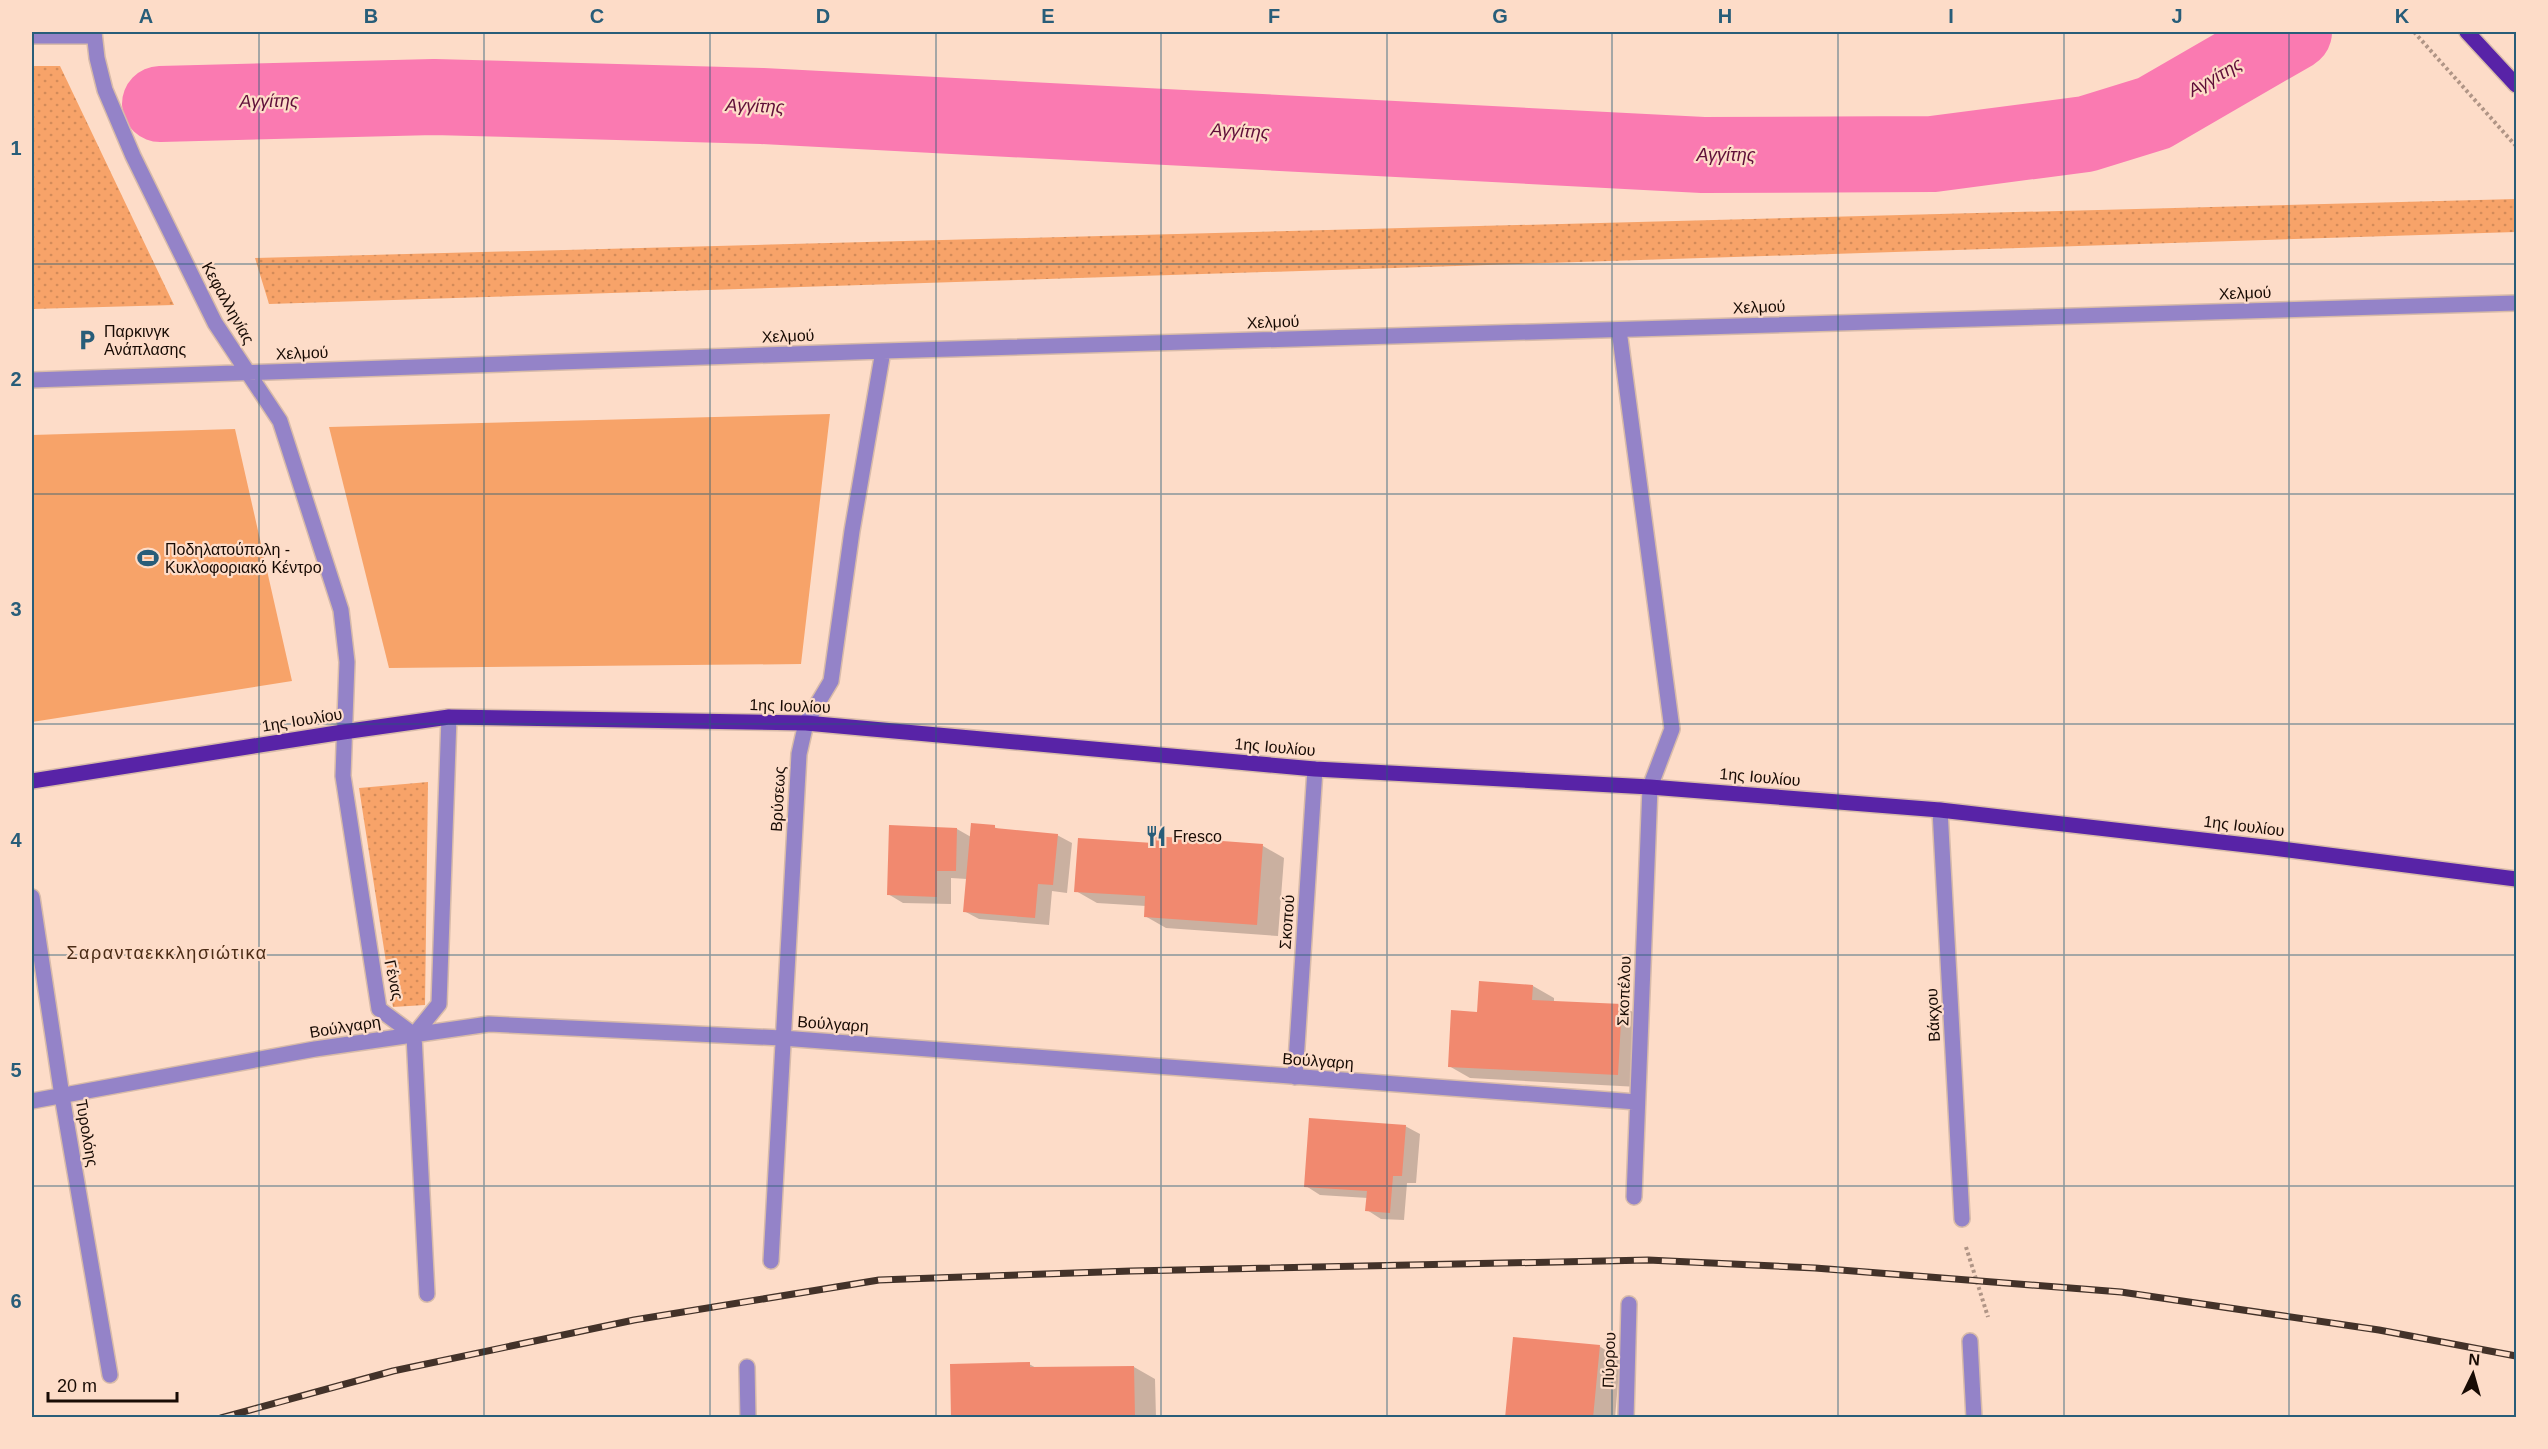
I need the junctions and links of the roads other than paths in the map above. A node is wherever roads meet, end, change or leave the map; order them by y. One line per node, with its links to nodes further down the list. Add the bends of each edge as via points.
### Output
1 (2467, 32): 4 (main road)
2 (94, 34): 3 (street); 8 (street, Κεφαλληνίας, via 101,74 119,125 215,323)
3 (32, 36)
4 (2517, 85)
5 (2517, 303): 6 (street, Χελμού)
6 (1619, 330): 7 (street, Χελμού); 15 (street, Σκοπέλου, via 1672,729)
7 (883, 351): 8 (street, Χελμού); 11 (street, Βρύσεως, via 831,681)
8 (248, 373): 9 (street, Χελμού); 12 (street, Κεφαλληνίας, via 284,428 341,610 348,662)
9 (32, 380)
10 (449, 717): 11 (main road, 1ης Ιουλίου); 12 (main road, 1ης Ιουλίου); 19 (street, via 439,1004)
11 (806, 723): 13 (main road, 1ης Ιουλίου); 20 (street, Βρύσεως, via 799,754)
12 (343, 732): 14 (main road, 1ης Ιουλίου); 19 (street, Γένας, via 345,798 379,1009)
13 (1315, 769): 15 (main road, 1ης Ιουλίου); 21 (street, Σκοπού)
14 (32, 781)
15 (1650, 787): 16 (main road, 1ης Ιουλίου); 24 (street, Σκοπέλου)
16 (1940, 810): 17 (main road, 1ης Ιουλίου); 26 (street, Βάκχου)
17 (2517, 879)
18 (32, 897): 22 (street, Τυρολόης)
19 (414, 1035): 20 (street, Βούλγαρη, via 498,1024); 22 (street, Βούλγαρη, via 315,1049); 28 (street)
20 (782, 1038): 21 (street, Βούλγαρη); 27 (street, Βρύσεως)
21 (1295, 1077): 24 (street, Βούλγαρη)
22 (62, 1096): 23 (street, Βούλγαρη); 32 (street, Τυρολόης)
23 (32, 1101)
24 (1637, 1102): 25 (street, Σκοπέλου)
25 (1634, 1197)
26 (1962, 1219)
27 (771, 1261)
28 (428, 1294)
29 (1629, 1304): 34 (street, Πύρρου)
30 (1970, 1341): 35 (street)
31 (747, 1367): 33 (street)
32 (110, 1375)
33 (748, 1418)
34 (1626, 1418)
35 (1974, 1418)

